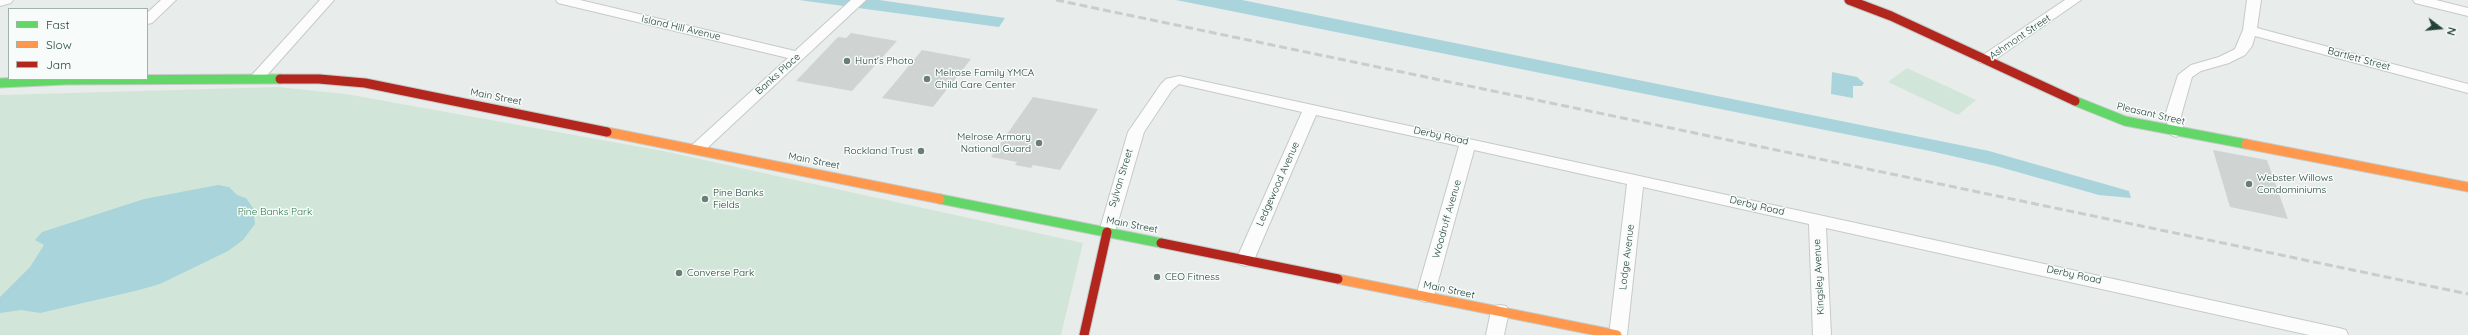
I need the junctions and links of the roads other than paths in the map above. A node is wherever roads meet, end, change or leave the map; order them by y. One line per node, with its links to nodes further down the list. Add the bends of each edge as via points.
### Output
1 (6, 0): 10 (street)
2 (169, 0): 12 (street)
3 (327, 0): 17 (street)
4 (564, 0): 14 (street, Island Hill Avenue)
5 (859, 0): 14 (street, Banks Place)
6 (1849, 0): 15 (main road, Pleasant Street)
7 (2074, 0): 15 (street, Ashmont Street)
8 (2254, 0): 13 (street)
9 (2420, 0): 11 (street)
10 (0, 2)
11 (2468, 12)
12 (148, 19)
13 (2250, 30): 21 (street, Bartlett Street); 23 (street, via 2245,46 2240,52 2224,60 2196,68 2185,75 2173,116)
14 (798, 56): 25 (street, Banks Place)
15 (1985, 60): 23 (main road, Pleasant Street, via 2101,113)
16 (148, 79): 17 (main road, Main Street)
17 (256, 79): 25 (main road, Main Street, via 333,79 365,83)
18 (62, 80): 20 (main road, Main Street)
19 (1174, 81): 22 (street, Derby Road, via 1185,80); 29 (street, Sylvan Street, via 1166,86 1136,132 1120,178)
20 (0, 83)
21 (2468, 89)
22 (1311, 108): 24 (street, Derby Road); 30 (street, Ledgewood Avenue)
23 (2176, 132): 27 (main road, Pleasant Street)
24 (1468, 142): 26 (street, Derby Road); 31 (street, Woodruff Avenue)
25 (698, 148): 29 (main road, Main Street)
26 (1636, 179): 28 (street, Derby Road); 35 (street, Lodge Avenue)
27 (2468, 187)
28 (1817, 219): 36 (street, Kingsley Avenue); 37 (street, Derby Road)
29 (1107, 232): 30 (main road, Main Street); 33 (main road, Sylvan Street)
30 (1245, 260): 31 (main road, Main Street)
31 (1425, 296): 32 (main road, Main Street)
32 (1500, 311): 34 (street); 35 (main road, Main Street)
33 (1084, 335)
34 (1495, 335)
35 (1617, 335)
36 (1822, 335)
37 (2340, 335)

